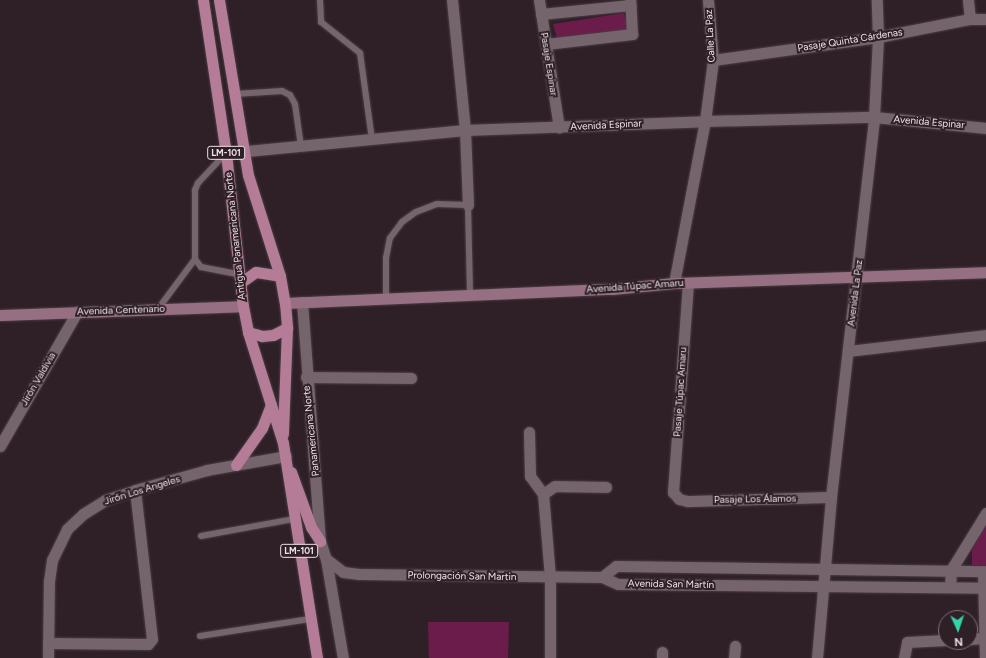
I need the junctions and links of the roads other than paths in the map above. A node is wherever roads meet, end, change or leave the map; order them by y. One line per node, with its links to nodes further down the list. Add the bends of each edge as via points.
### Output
1 (203, 0): 25 (main road, Antigua Panamericana Norte / LM-101)
2 (219, 0): 16 (main road, Antigua Panamericana Norte / LM-101)
3 (320, 0): 22 (lane, via 321,22 360,53)
4 (452, 0): 21 (street)
5 (539, 0): 10 (street, Pasaje Espinar)
6 (708, 0): 15 (street, Calle La Paz)
7 (877, 0): 13 (street, Avenida La Paz)
8 (968, 0): 11 (street)
9 (630, 2): 10 (street); 14 (street, via 632,34)
10 (541, 14): 14 (street, Pasaje Espinar)
11 (970, 19): 12 (street, Pasaje Quinta Cárdenas); 13 (street, Pasaje Quinta Cárdenas)
12 (986, 19)
13 (878, 37): 15 (street, Pasaje Quinta Cárdenas); 17 (street, Avenida La Paz)
14 (546, 44): 19 (street, Pasaje Espinar)
15 (713, 60): 18 (street, Calle La Paz)
16 (235, 94): 23 (lane, via 282,90 290,95 295,104); 24 (main road, Antigua Panamericana Norte / LM-101)
17 (874, 117): 18 (street, Avenida Espinar); 20 (street, Avenida Espinar); 31 (street, Avenida La Paz)
18 (705, 121): 19 (street, Avenida Espinar); 33 (street, Calle La Paz)
19 (559, 127): 21 (street, Avenida Espinar)
20 (986, 128)
21 (465, 130): 22 (street, Avenida Espinar); 26 (street)
22 (372, 139): 23 (street, Avenida Espinar)
23 (301, 146): 24 (street, Avenida Espinar)
24 (244, 151): 25 (street, Avenida Espinar); 29 (main road, Antigua Panamericana Norte / LM-101, via 248,175)
25 (226, 153): 27 (lane, via 198,183 195,190); 30 (main road, Antigua Panamericana Norte / LM-101)
26 (468, 205): 34 (lane); 35 (lane, via 437,204 416,212 402,222 390,238 386,258)
27 (194, 259): 30 (lane, via 201,267); 39 (lane)
28 (986, 272): 31 (main road, Avenida Túpac Amaru)
29 (280, 276): 30 (main road, via 256,272); 36 (main road, Antigua Panamericana Norte / LM-101)
30 (239, 278): 38 (main road, Antigua Panamericana Norte / LM-101)
31 (857, 278): 32 (main road, Avenida Túpac Amaru); 45 (street, Avenida La Paz)
32 (688, 282): 33 (main road, Avenida Túpac Amaru); 58 (street, Pasaje Túpac Amaru, via 673,492)
33 (674, 283): 34 (main road, Avenida Túpac Amaru, via 612,289)
34 (470, 295): 35 (main road, Avenida Túpac Amaru)
35 (386, 298): 37 (main road, Avenida Túpac Amaru)
36 (285, 302): 37 (main road, Avenida Túpac Amaru); 42 (main road, Antigua Panamericana Norte / LM-101)
37 (302, 302): 46 (street, Panamericana Norte)
38 (243, 306): 39 (main road, Avenida Centenario); 43 (main road, Antigua Panamericana Norte / LM-101)
39 (158, 309): 40 (main road, Avenida Centenario)
40 (77, 312): 41 (main road, Avenida Centenario); 51 (street, Jirón Valdivia)
41 (0, 315)
42 (287, 328): 43 (main road, via 273,336); 50 (main road, Antigua Panamericana Norte / LM-101)
43 (248, 332): 48 (main road, Antigua Panamericana Norte / LM-101)
44 (986, 335): 45 (street)
45 (848, 351): 57 (street, Avenida La Paz)
46 (306, 377): 47 (street); 62 (street, Panamericana Norte)
47 (411, 378)
48 (271, 405): 50 (main road, Antigua Panamericana Norte / LM-101); 53 (main road, via 264,424)
49 (529, 432): 56 (street, via 530,476)
50 (283, 443): 52 (main road, Antigua Panamericana Norte / LM-101)
51 (0, 446)
52 (286, 459): 53 (street, Jirón Los Angeles); 60 (main road, Antigua Panamericana Norte / LM-101); 62 (main road, via 311,527)
53 (236, 465): 55 (street, Jirón Los Angeles, via 207,470)
54 (606, 487): 56 (street, via 555,486)
55 (135, 490): 77 (street, Jirón Los Angeles, via 105,500 82,514 58,543 49,580); 77 (street, via 152,639 148,644)
56 (543, 494): 67 (street)
57 (831, 498): 58 (street, Pasaje Los Álamos, via 688,501); 64 (street, Avenida La Paz)
58 (679, 499)
59 (986, 513): 65 (street)
60 (294, 520): 61 (lane); 72 (main road, Antigua Panamericana Norte / LM-101)
61 (202, 536)
62 (320, 541): 63 (street, Panamericana Norte)
63 (326, 559): 67 (street, Prolongación San Martin, via 343,572 359,574); 81 (street, Panamericana Norte)
64 (826, 567): 65 (street, Avenida San Martín); 68 (street, Avenida San Martín, via 616,566); 69 (street, Avenida La Paz)
65 (951, 570): 66 (street, Avenida San Martín); 70 (street)
66 (985, 571): 71 (street)
67 (550, 578): 68 (street, Prolongación San Martin); 82 (street)
68 (602, 578): 69 (street, Avenida San Martín, via 618,584)
69 (824, 586): 70 (street, Avenida San Martín); 84 (street, Avenida La Paz)
70 (950, 586): 71 (street, Avenida San Martín)
71 (985, 588): 75 (street)
72 (310, 619): 73 (lane); 80 (main road, Antigua Panamericana Norte / LM-101)
73 (200, 636)
74 (978, 638): 75 (street)
75 (984, 638): 86 (street)
76 (938, 640): 85 (street, via 907,642)
77 (48, 643): 79 (street, Jirón Los Angeles)
78 (735, 646): 83 (street)
79 (48, 658)
80 (317, 658)
81 (343, 658)
82 (550, 658)
83 (734, 658)
84 (817, 658)
85 (904, 658)
86 (985, 658)

